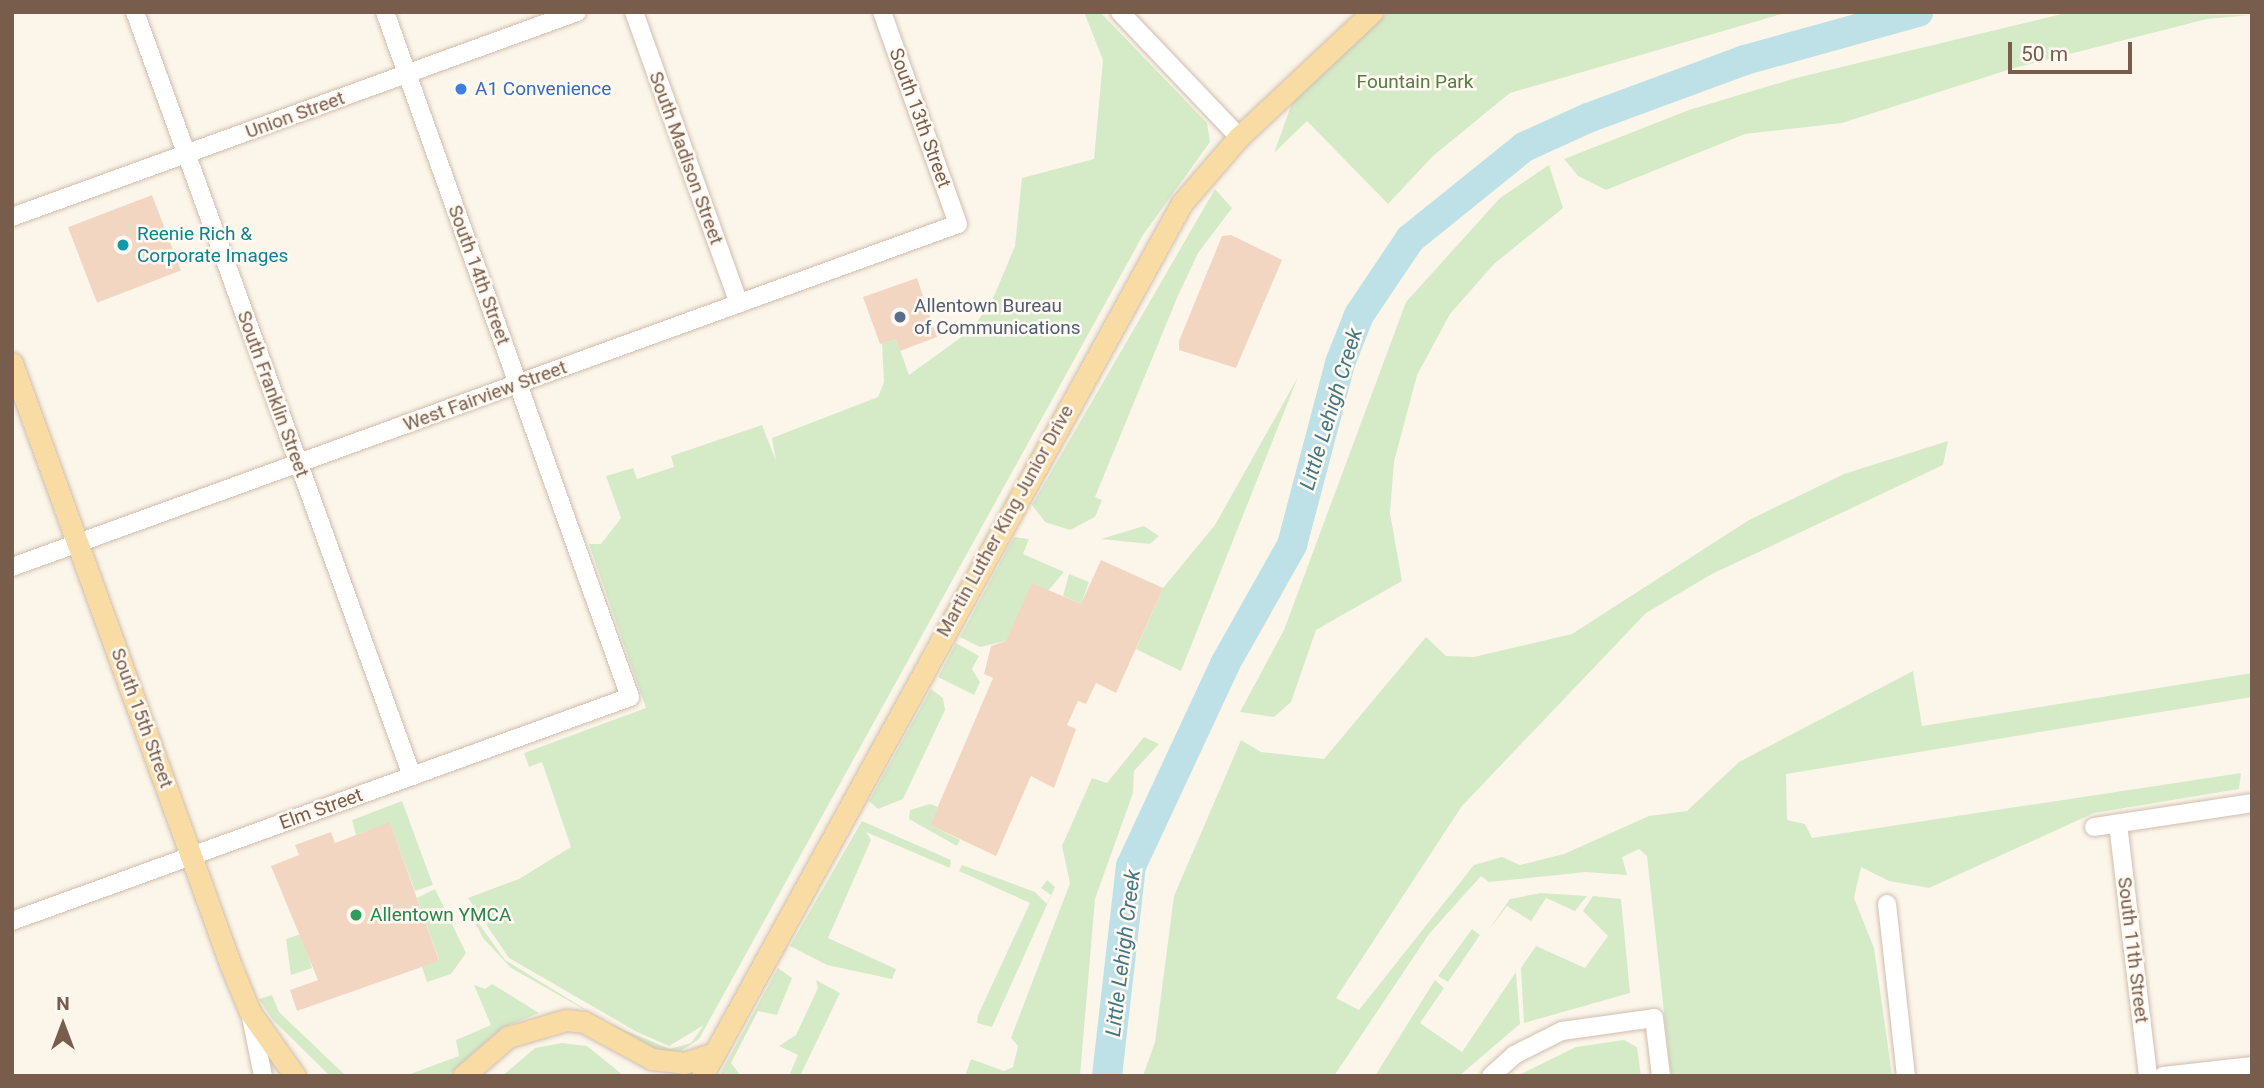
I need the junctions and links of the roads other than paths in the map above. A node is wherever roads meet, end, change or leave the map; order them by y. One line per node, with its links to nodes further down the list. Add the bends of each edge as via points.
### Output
1 (135, 12): 10 (street, South Franklin Street)
2 (385, 12): 8 (street, South 14th Street)
3 (577, 12): 8 (street, Union Street)
4 (634, 12): 13 (street, South Madison Street)
5 (882, 12): 12 (street, South 13th Street)
6 (1120, 12): 9 (street)
7 (1372, 12): 9 (main road, Martin Luther King Junior Drive)
8 (407, 74): 10 (street, Union Street); 15 (street, South 14th Street)
9 (1239, 137): 30 (main road, Martin Luther King Junior Drive, via 1163,234)
10 (186, 154): 11 (street, Union Street); 16 (street, South Franklin Street)
11 (12, 217)
12 (958, 224): 13 (street, West Fairview Street)
13 (739, 304): 15 (street, West Fairview Street)
14 (12, 363): 17 (main road, South 15th Street)
15 (518, 384): 16 (street, West Fairview Street); 19 (street, South 14th Street)
16 (298, 464): 17 (street, West Fairview Street); 20 (street, South Franklin Street)
17 (78, 543): 18 (street, West Fairview Street); 24 (main road, South 15th Street)
18 (12, 567)
19 (629, 697): 20 (street, Elm Street)
20 (412, 776): 24 (street, Elm Street)
21 (2252, 803): 22 (street)
22 (2118, 824): 23 (street); 43 (street, South 11th Street)
23 (2094, 827)
24 (193, 856): 26 (street, Elm Street); 27 (main road, South 15th Street)
25 (1887, 904): 42 (street)
26 (12, 921)
27 (250, 1012): 31 (main road); 33 (street, South 15th Street)
28 (592, 1027): 29 (main road); 36 (main road, via 527,1028); 37 (main road, via 545,1032 511,1048)
29 (631, 1048): 30 (main road, via 668,1063); 38 (main road)
30 (715, 1053): 39 (main road, Martin Luther King Junior Drive)
31 (279, 1055): 34 (main road); 35 (main road)
32 (2252, 1066): 44 (street)
33 (262, 1076)
34 (296, 1076)
35 (309, 1076)
36 (463, 1076)
37 (488, 1076)
38 (648, 1076)
39 (702, 1076)
40 (1491, 1076): 41 (street, via 1514,1055 1562,1031 1654,1018)
41 (1661, 1076)
42 (1906, 1076)
43 (2148, 1076)
44 (2163, 1076)

